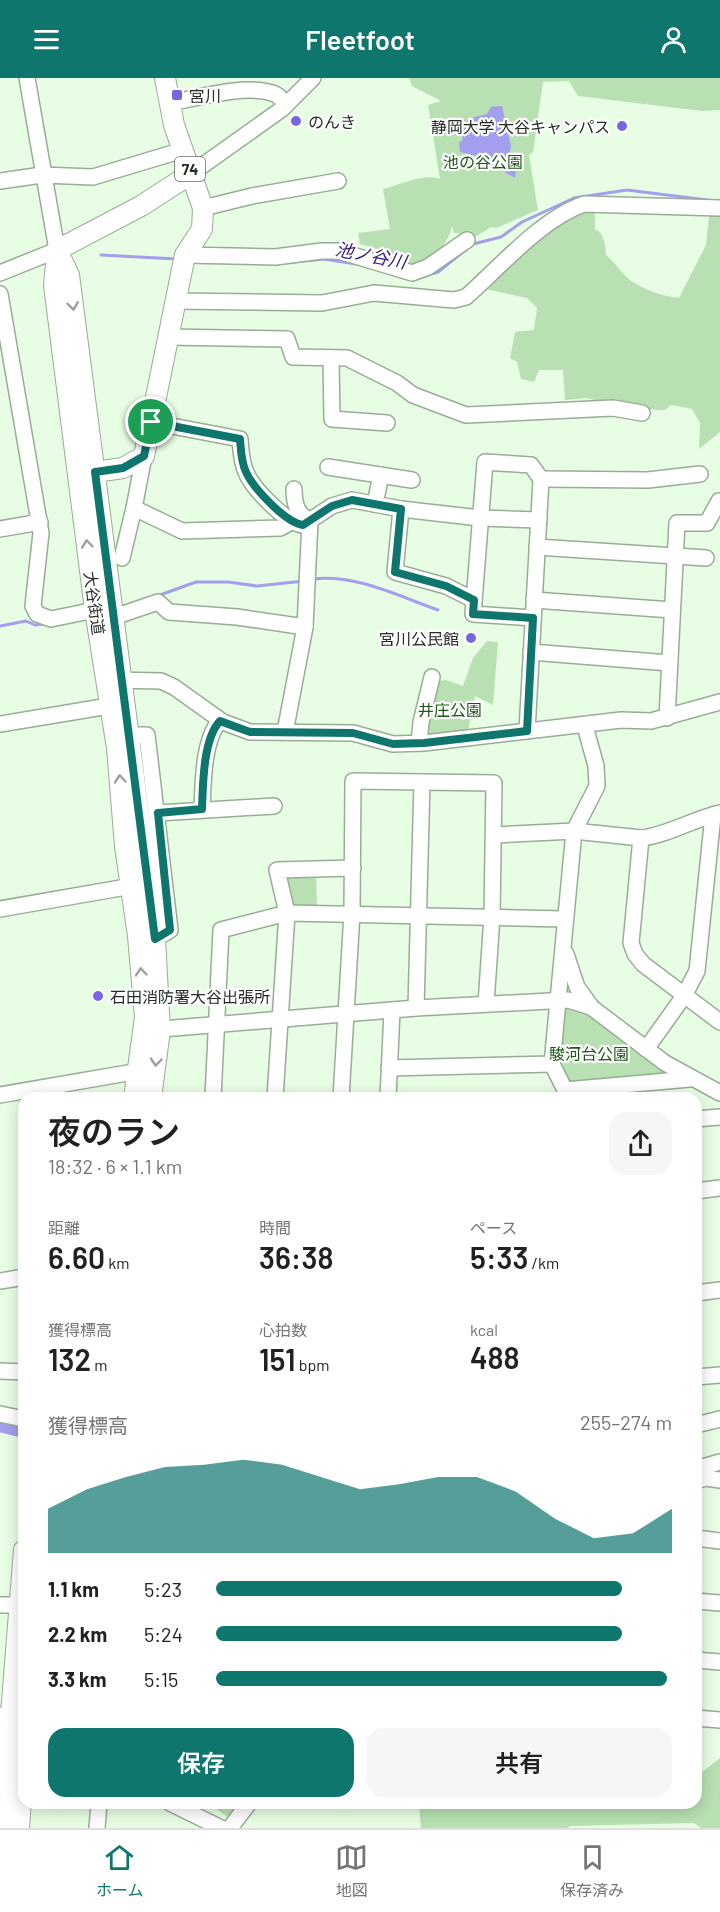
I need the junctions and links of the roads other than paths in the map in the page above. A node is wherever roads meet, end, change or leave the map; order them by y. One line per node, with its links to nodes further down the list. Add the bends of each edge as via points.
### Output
1 (27, 78): 8 (street)
2 (165, 78): 4 (main road, 74)
3 (313, 78): 5 (street)
4 (170, 103): 5 (street, via 262,91 273,93); 6 (main road, 74)
5 (287, 104): 7 (street)
6 (183, 150): 7 (main road, 74); 8 (street, via 93,177)
7 (192, 173): 11 (main road, 74); 14 (main road, 74, via 141,206)
8 (42, 176): 9 (street); 14 (street)
9 (0, 181)
10 (338, 181): 11 (street)
11 (203, 208): 15 (main road, 74, via 202,229)
12 (720, 208): 18 (street, via 584,204 549,225 466,297 454,300 374,293 322,303)
13 (466, 240): 15 (street, via 428,267 412,273 339,251)
14 (57, 250): 16 (street); 26 (main road, 大谷街道, one-way to 26, via 69,275); 48 (main road, 大谷街道, one-way to 14, via 54,285)
15 (184, 259): 18 (main road, 74)
16 (0, 273)
17 (1, 297): 40 (street)
18 (174, 301): 19 (main road, 74)
19 (167, 337): 20 (street, via 287,339 293,357); 22 (main road, 74)
20 (331, 358): 21 (street, via 347,358 397,382 413,395 466,415 613,408); 23 (street, via 332,418)
21 (642, 413)
22 (151, 422): 24 (main road, 74); 38 (street, via 240,439 249,479 282,515)
23 (387, 423)
24 (144, 456): 26 (main road, via 123,468); 34 (street)
25 (328, 467): 28 (street)
26 (95, 472): 50 (main road, 大谷街道)
27 (700, 474): 30 (street, via 648,480)
28 (381, 475): 29 (street); 33 (street)
29 (412, 480)
30 (541, 480): 36 (street, via 531,465 485,462); 37 (street)
31 (294, 489): 39 (street, via 296,508)
32 (719, 501): 43 (street, via 707,523 677,523)
33 (375, 504): 35 (street); 39 (street, via 341,502)
34 (134, 508): 38 (street, via 182,531 280,528); 44 (street)
35 (401, 509): 36 (street); 46 (street, via 395,572 446,586)
36 (480, 518): 37 (street); 46 (street)
37 (539, 520): 42 (street)
38 (293, 521): 39 (street, via 303,525)
39 (310, 521): 52 (street)
40 (40, 522): 41 (street); 48 (street, via 33,606 37,614 51,619)
41 (0, 529)
42 (537, 547): 43 (street); 47 (street)
43 (676, 557): 45 (street); 49 (street)
44 (122, 558)
45 (706, 558)
46 (474, 600): 51 (street, via 473,614)
47 (534, 600): 49 (street); 51 (street)
48 (95, 610): 56 (main road, 大谷街道)
49 (672, 610): 54 (street)
50 (114, 617): 52 (street, via 158,602 169,612); 56 (main road, 大谷街道)
51 (533, 618): 53 (street)
52 (305, 627): 64 (street)
53 (531, 652): 54 (street); 63 (street)
54 (669, 663): 59 (street)
55 (432, 677): 66 (street)
56 (113, 680): 58 (main road, 大谷街道); 60 (street, via 161,681); 65 (main road, 大谷街道)
57 (720, 702): 59 (street)
58 (110, 706): 61 (street); 76 (main road, 大谷街道, one-way to 58)
59 (667, 718): 62 (street)
60 (220, 721): 64 (street, via 250,732); 69 (street, via 213,729)
61 (0, 724)
62 (585, 726): 63 (street); 72 (street, via 597,786)
63 (527, 731): 66 (street)
64 (285, 732): 66 (street, via 353,733 393,744)
65 (129, 735): 70 (street, via 147,735); 83 (main road, 大谷街道)
66 (419, 743)
67 (422, 782): 73 (street, via 494,783); 75 (street, via 353,781); 80 (street)
68 (274, 806): 69 (street)
69 (202, 809): 70 (street)
70 (158, 813): 83 (street, via 170,930)
71 (716, 814): 74 (street); 84 (street, via 697,970)
72 (574, 831): 73 (street); 74 (street); 82 (street)
73 (494, 835): 81 (street)
74 (641, 838): 84 (street, via 631,943 643,964)
75 (352, 868): 78 (street, via 277,870); 79 (street)
76 (132, 886): 77 (street); 94 (main road, 大谷街道, one-way to 76)
77 (0, 909)
78 (287, 913): 79 (street); 91 (street); 93 (street, via 221,930)
79 (352, 913): 80 (street); 90 (street)
80 (419, 915): 81 (street); 87 (street)
81 (492, 916): 82 (street); 86 (street)
82 (564, 919): 85 (street); 89 (street, via 570,970 582,996)
83 (155, 939): 94 (main road, 大谷街道)
84 (684, 996): 92 (street); 95 (street)
85 (559, 1000): 86 (street); 89 (street, via 584,1003); 96 (street)
86 (486, 1004): 87 (street)
87 (416, 1008): 88 (street)
88 (392, 1011): 90 (street); 97 (street)
89 (599, 1013): 95 (street)
90 (345, 1015): 91 (street); 104 (street)
91 (280, 1021): 93 (street); 103 (street)
92 (720, 1022)
93 (217, 1026): 94 (street); 102 (street)
94 (152, 1030): 98 (main road, 大谷街道); 101 (main road, 大谷街道, one-way to 101)
95 (646, 1049): 99 (street)
96 (552, 1064): 97 (street); 106 (street)
97 (389, 1068): 105 (street)
98 (140, 1071): 100 (main road, 大谷街道); 109 (street)
99 (690, 1078): 107 (street); 108 (street)
100 (135, 1092)
101 (151, 1092)
102 (213, 1092)
103 (275, 1092)
104 (341, 1092)
105 (388, 1092)
106 (566, 1092)
107 (582, 1092)
108 (720, 1093)
109 (0, 1095)
110 (719, 1113): 111 (street)
111 (702, 1117)
112 (720, 1188): 113 (street)
113 (702, 1190)
114 (18, 1278): 115 (street)
115 (0, 1281)
116 (720, 1290): 117 (street)
117 (702, 1292)
118 (0, 1371): 119 (street)
119 (18, 1372)
120 (720, 1375): 121 (street)
121 (702, 1376)
122 (0, 1414): 123 (street)
123 (18, 1418)
124 (720, 1419): 125 (street)
125 (702, 1424)
126 (720, 1453): 127 (street)
127 (702, 1458)
128 (720, 1462): 129 (street)
129 (702, 1467)
130 (702, 1479): 131 (street)
131 (720, 1480)
132 (702, 1539): 133 (street)
133 (720, 1541)
134 (18, 1572): 137 (main road)
135 (702, 1602): 136 (street)
136 (720, 1604)
137 (9, 1605): 141 (main road)
138 (702, 1660): 139 (street)
139 (720, 1662)
140 (702, 1718): 142 (street)
141 (11, 1720): 147 (main road)
142 (720, 1720)
143 (20, 1809): 148 (main road)
144 (99, 1809): 149 (street)
145 (197, 1809): 150 (street)
146 (244, 1809): 151 (street)
147 (3, 1828)
148 (19, 1828)
149 (97, 1828)
150 (221, 1828)
151 (230, 1828)

